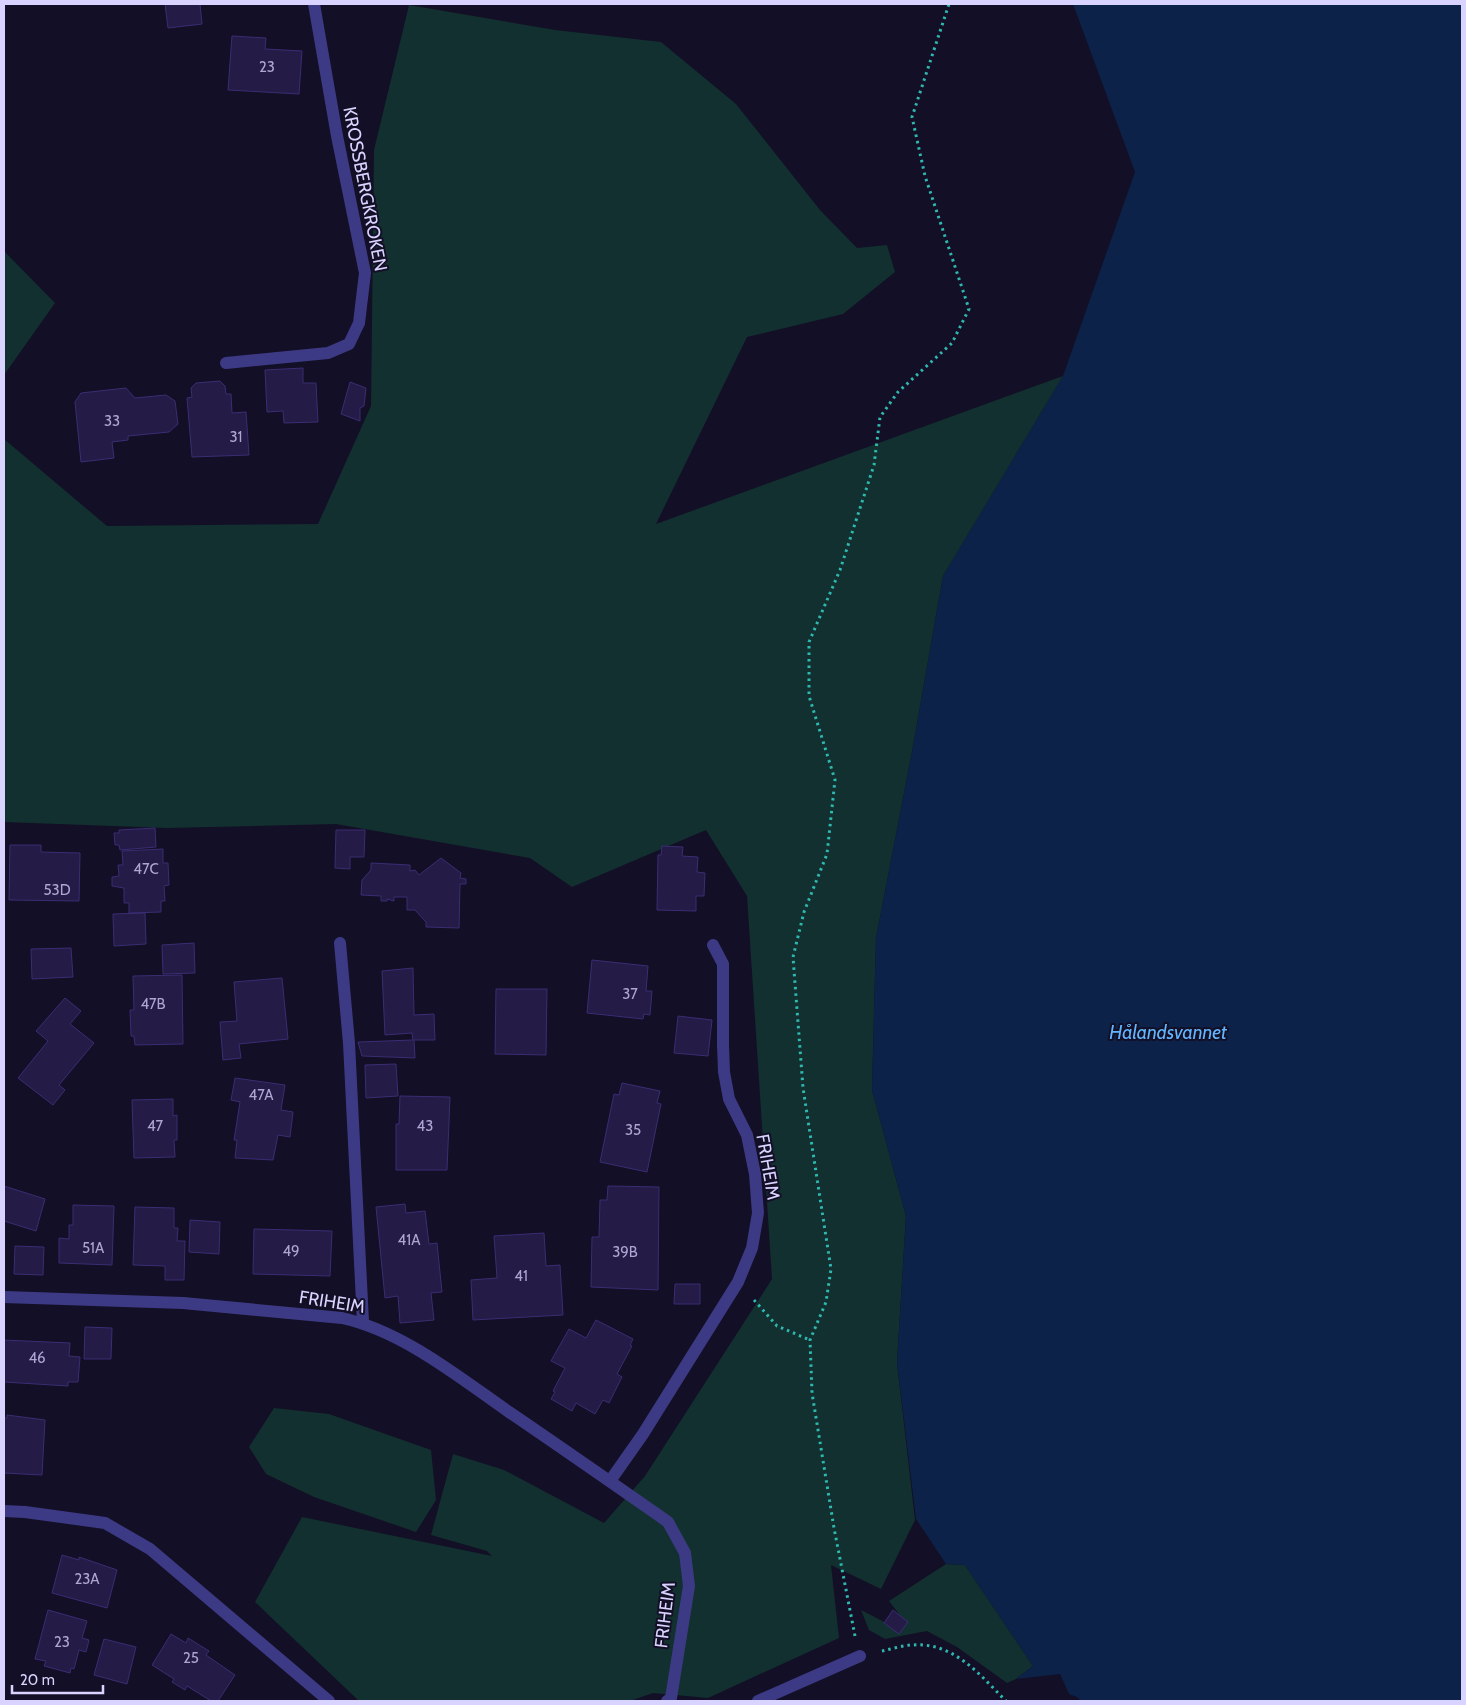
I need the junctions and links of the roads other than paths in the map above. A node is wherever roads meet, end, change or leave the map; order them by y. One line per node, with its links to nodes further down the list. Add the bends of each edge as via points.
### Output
1 (314, 4): 2 (street, KROSSBERGKROKEN, via 365,273 359,323 349,344 328,353)
2 (226, 363)
3 (340, 943): 6 (street, via 349,1044)
4 (713, 945): 7 (street, FRIHEIM, via 723,964 724,1072 729,1099 747,1135 755,1174 758,1213 752,1248 738,1282)
5 (4, 1297): 6 (street, FRIHEIM, via 182,1303)
6 (363, 1322): 7 (street, FRIHEIM, via 446,1367)
7 (610, 1481): 10 (street, FRIHEIM, via 668,1522 685,1553 689,1586)
8 (4, 1511): 11 (street, via 105,1522 150,1549)
9 (860, 1656): 12 (street)
10 (671, 1700)
11 (330, 1701)
12 (758, 1701)

